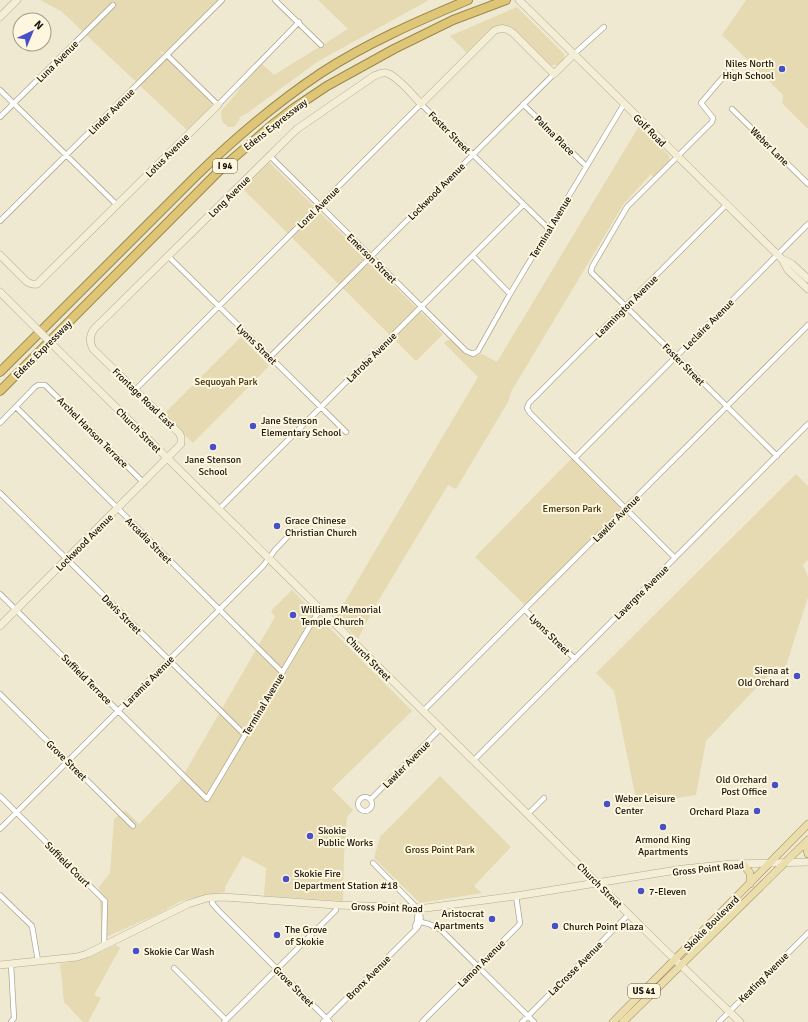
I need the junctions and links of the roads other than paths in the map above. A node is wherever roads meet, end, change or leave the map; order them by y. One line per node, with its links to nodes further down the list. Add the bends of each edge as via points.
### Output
1 (17, 0): 8 (street)
2 (222, 0): 13 (street, Linder Avenue)
3 (275, 0): 9 (street)
4 (468, 0): 55 (highway, Edens Expressway / I 94, via 388,35 322,73 247,129 226,146)
5 (506, 0): 57 (highway, Edens Expressway / I 94, via 453,20 394,49 327,86 294,108 224,167)
6 (519, 0): 12 (street, Golf Road)
7 (113, 5): 18 (street, Luna Avenue)
8 (0, 18)
9 (299, 22): 11 (street); 22 (street, Lotus Avenue)
10 (604, 27): 12 (street, Lockwood Avenue)
11 (321, 44)
12 (574, 54): 16 (street, Lockwood Avenue); 21 (street, Golf Road)
13 (167, 55): 22 (street); 26 (street, Linder Avenue)
14 (730, 69): 28 (street, via 701,103 713,118 712,122)
15 (384, 73): 19 (street, Foster Street, via 396,79); 27 (street, Long Avenue, via 361,84 303,125)
16 (554, 74): 19 (street, Lorel Avenue, via 512,33 503,28 494,31); 20 (street, Lockwood Avenue)
17 (0, 90): 18 (street)
18 (13, 104): 24 (street, Luna Avenue); 26 (street)
19 (422, 104): 25 (street, Foster Street); 32 (street, Lorel Avenue)
20 (523, 104): 25 (street, Lockwood Avenue); 29 (street, Palma Place)
21 (624, 104): 28 (street, Golf Road); 29 (street, Terminal Avenue)
22 (218, 105): 31 (street, Lotus Avenue)
23 (732, 109): 30 (street, Weber Lane)
24 (0, 117)
25 (473, 154): 33 (street, Foster Street); 40 (street, Lockwood Avenue)
26 (66, 155): 31 (street); 35 (street, Linder Avenue)
27 (269, 155): 32 (street, Emerson Street); 39 (street, Long Avenue)
28 (677, 157): 34 (street, Golf Road); 48 (street, Foster Street, via 627,207 592,267 591,272)
29 (586, 166): 37 (street, Terminal Avenue)
30 (808, 184)
31 (117, 205): 38 (street, Lotus Avenue, via 34,285 26,281)
32 (320, 205): 40 (street, Emerson Street); 47 (street, Lorel Avenue)
33 (523, 205): 37 (street, Foster Street); 41 (street, Latrobe Avenue)
34 (726, 205): 42 (street, Golf Road); 48 (street, Leamington Avenue)
35 (0, 221)
36 (808, 224): 42 (street, Leclaire Avenue)
37 (548, 229): 46 (street, Terminal Avenue)
38 (0, 255)
39 (168, 256): 47 (street, Lyons Street); 51 (street, Long Avenue, via 94,329)
40 (371, 256): 49 (street, Emerson Street); 54 (street, Lockwood Avenue)
41 (472, 256): 46 (street); 49 (street, Latrobe Avenue)
42 (779, 257): 43 (street, Golf Road, via 792,264); 44 (street, Golf Road, via 788,270); 53 (street, Leclaire Avenue)
43 (808, 279)
44 (808, 289)
45 (0, 292): 66 (street, Church Street, bridge)
46 (510, 294): 52 (street, Terminal Avenue)
47 (219, 306): 54 (street, Lyons Street); 56 (street, Lorel Avenue)
48 (626, 306): 53 (street, Foster Street); 65 (street, Leamington Avenue, via 527,408)
49 (422, 307): 52 (street, Emerson Street, via 466,351 473,354); 60 (street, Latrobe Avenue)
50 (808, 325): 58 (street, Lawler Avenue)
51 (90, 339): 56 (street, Frontage Road East, via 93,349)
52 (478, 351)
53 (676, 356): 58 (street, Foster Street); 65 (street, Leclaire Avenue)
54 (270, 357): 60 (street, Lyons Street)
55 (0, 372)
56 (135, 390): 66 (street, Frontage Road East, via 179,432 181,444)
57 (0, 391)
58 (727, 406): 64 (street, Foster Street); 70 (street, Lawler Avenue)
59 (16, 407): 61 (street); 67 (street, Archel Hanson Terrace, via 35,387 41,384 48,387); 69 (street, Arcadia Street)
60 (321, 407): 63 (street, Lyons Street); 71 (street, Latrobe Avenue)
61 (0, 423)
62 (808, 424): 64 (street, Lavergne Avenue)
63 (346, 432)
64 (777, 456): 74 (street, Lavergne Avenue)
65 (575, 458): 70 (street)
66 (168, 459): 67 (street, Lockwood Avenue); 71 (street, Church Street)
67 (144, 482): 69 (street, Lockwood Avenue)
68 (0, 493): 75 (street, Davis Street)
69 (118, 508): 75 (street, Lockwood Avenue); 77 (street, Arcadia Street)
70 (626, 508): 74 (street); 80 (street, Lawler Avenue)
71 (219, 509): 73 (street, Church Street)
72 (293, 531): 73 (street, Laramie Avenue)
73 (269, 558): 77 (street, Laramie Avenue); 78 (street, Church Street)
74 (675, 558): 82 (street, Lavergne Avenue)
75 (67, 559): 79 (street, Lockwood Avenue); 83 (street, Davis Street)
76 (0, 594): 79 (street, Suffield Terrace)
77 (219, 609): 83 (street, Laramie Avenue); 84 (street, Arcadia Street)
78 (320, 609): 84 (street, Terminal Avenue); 87 (street, Church Street)
79 (16, 610): 81 (street, Lockwood Avenue); 86 (street, Suffield Terrace)
80 (525, 610): 82 (street, Lyons Street); 87 (street, Lawler Avenue)
81 (0, 626)
82 (575, 659): 90 (street, Lavergne Avenue)
83 (169, 660): 86 (street, Laramie Avenue); 89 (street, Davis Street)
84 (282, 672): 89 (street, Terminal Avenue)
85 (0, 694): 91 (street, Grove Street)
86 (118, 711): 91 (street, Laramie Avenue); 94 (street, Suffield Terrace)
87 (423, 711): 88 (street, Church Street)
88 (441, 728): 90 (street, Church Street); 95 (street, Lawler Avenue)
89 (245, 735): 94 (street, Terminal Avenue)
90 (474, 760): 97 (street, Church Street)
91 (68, 761): 96 (street, Laramie Avenue); 99 (street, Grove Street)
92 (0, 796): 96 (street, Suffield Court)
93 (544, 798): 97 (street)
94 (207, 799)
95 (371, 799)
96 (17, 812): 100 (street, Laramie Avenue); 119 (street, Suffield Court, via 105,901)
97 (528, 814): 108 (street, Church Street)
98 (808, 824): 106 (main road, Skokie Boulevard / US 41)
99 (133, 826)
100 (0, 829)
101 (808, 840): 102 (main road); 103 (main road, Skokie Boulevard / US 41)
102 (808, 854)
103 (786, 862): 104 (street, Gross Point Road); 106 (street, Gross Point Road); 121 (main road, Skokie Boulevard / US 41)
104 (808, 862)
105 (373, 863): 114 (street)
106 (771, 863): 107 (street, Gross Point Road); 109 (main road, Skokie Boulevard / US 41)
107 (743, 864): 108 (street, Gross Point Road, via 683,869); 109 (main road, via 750,873)
108 (597, 883): 111 (street, Gross Point Road); 115 (street, Church Street)
109 (750, 884): 121 (main road, Skokie Boulevard / US 41)
110 (0, 896): 120 (street, via 32,926)
111 (516, 896): 114 (street, Gross Point Road); 124 (street, Lamon Avenue, via 520,923)
112 (212, 898): 113 (street, Gross Point Road); 119 (street, Gross Point Road, via 188,904); 126 (street, Grove Street, via 212,904)
113 (336, 905): 114 (street, Gross Point Road); 126 (street, via 336,910)
114 (418, 909): 116 (street); 117 (street, Bronx Avenue, via 417,921)
115 (629, 914): 121 (street, Church Street); 128 (street, LaCrosse Avenue)
116 (421, 922): 117 (street, Bronx Avenue); 124 (street, via 440,930)
117 (412, 932): 131 (street, Bronx Avenue)
118 (808, 933): 127 (street, Keating Avenue)
119 (104, 946): 120 (street, Gross Point Road, via 77,957)
120 (38, 961): 122 (street, Gross Point Road)
121 (678, 962): 127 (street, Church Street); 135 (main road, Skokie Boulevard / US 41); 136 (main road, Skokie Boulevard / US 41)
122 (11, 964): 123 (street, Gross Point Road); 129 (street)
123 (0, 965)
124 (477, 966): 128 (street); 132 (street, Lamon Avenue)
125 (174, 968): 130 (street)
126 (277, 969): 130 (street); 131 (street, Grove Street)
127 (729, 1012): 137 (street, Keating Avenue); 138 (street, Church Street)
128 (528, 1016): 133 (street, LaCrosse Avenue); 134 (street)
129 (12, 1020)
130 (225, 1021)
131 (327, 1021)
132 (422, 1022)
133 (522, 1022)
134 (534, 1022)
135 (614, 1022)
136 (623, 1022)
137 (719, 1022)
138 (740, 1022)

